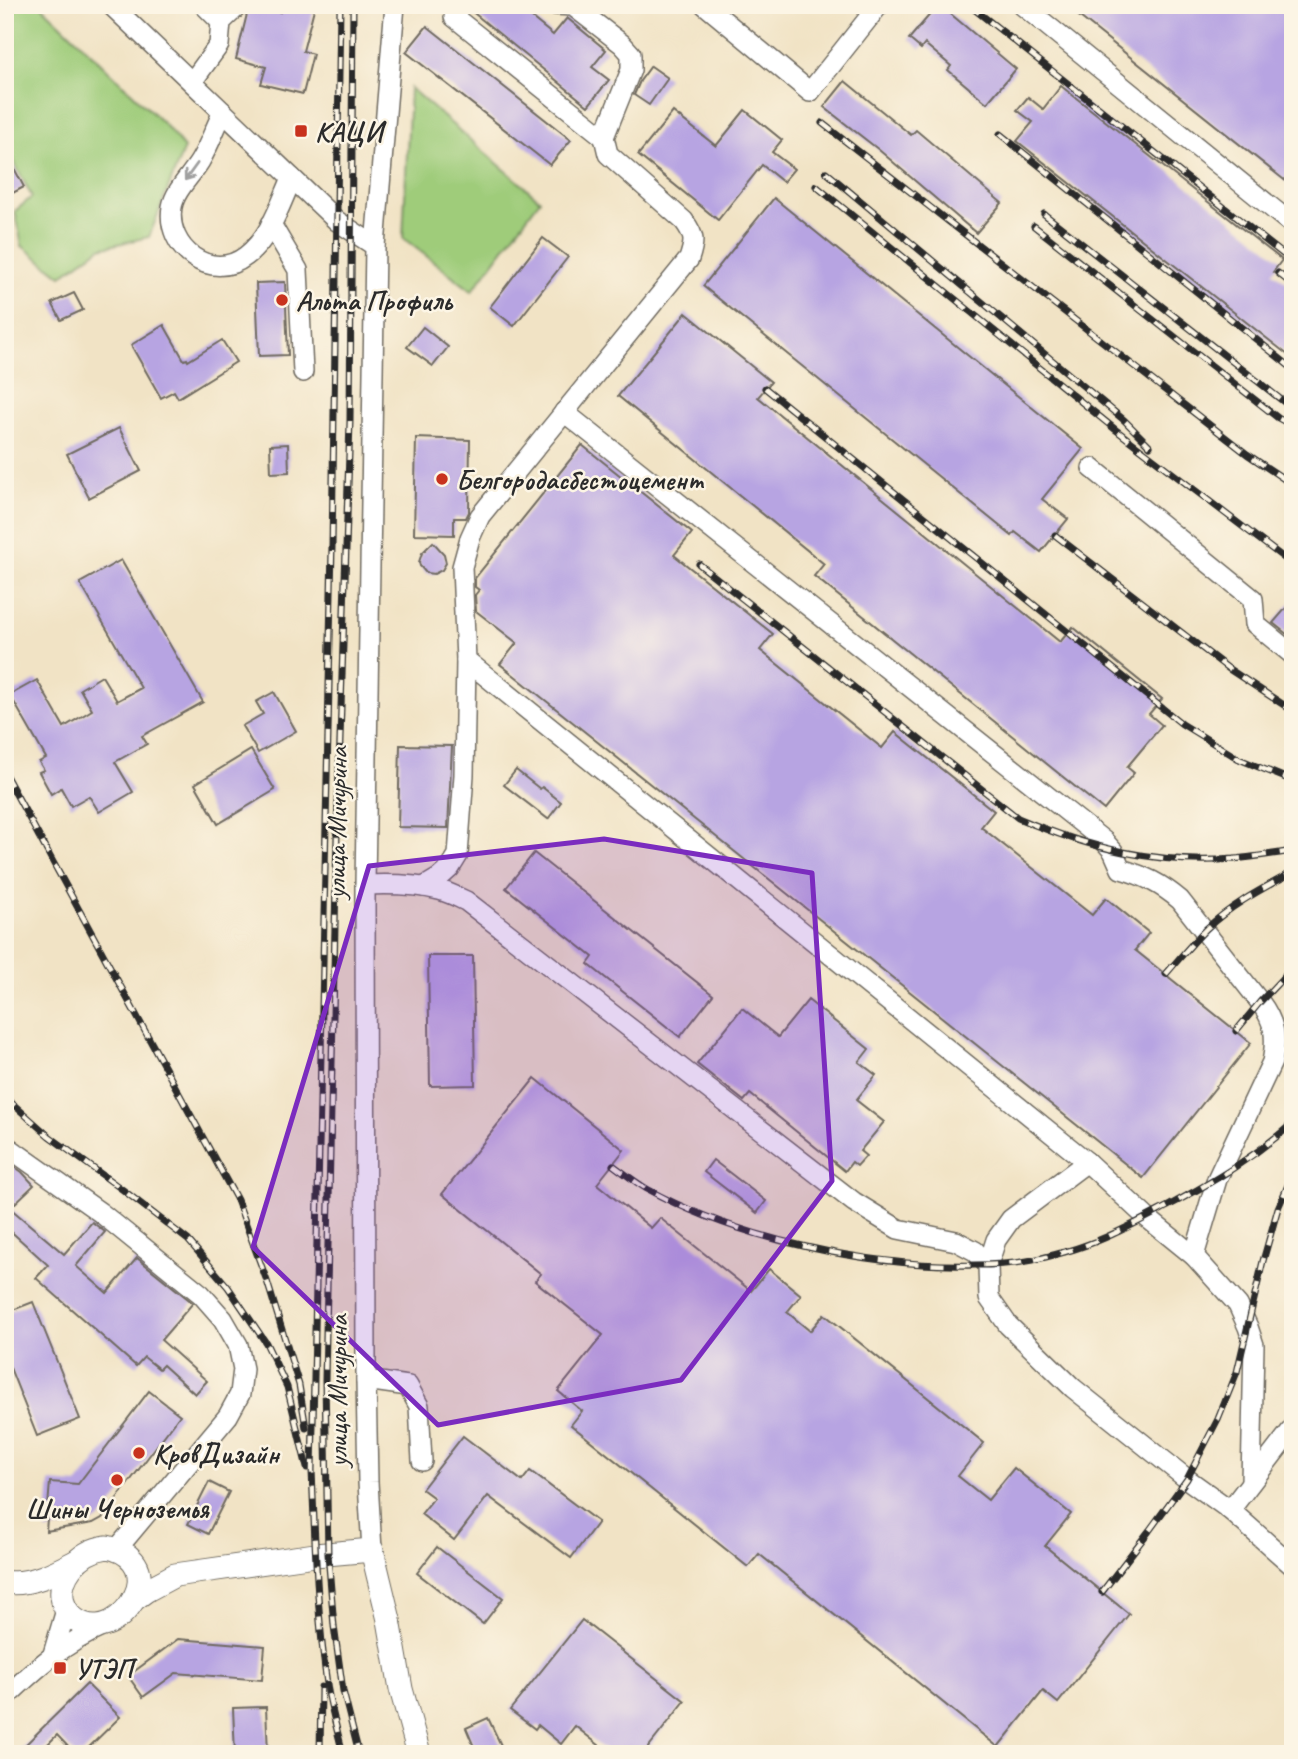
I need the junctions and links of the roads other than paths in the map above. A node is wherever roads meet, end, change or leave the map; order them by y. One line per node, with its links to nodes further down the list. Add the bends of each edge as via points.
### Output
1 (111, 5): 11 (street)
2 (204, 5): 10 (street)
3 (239, 5): 10 (street)
4 (395, 5): 17 (street, улица Мичурина)
5 (555, 5): 13 (street, via 573,6 631,54 631,70)
6 (705, 5): 7 (street, via 810,92)
7 (879, 5)
8 (1021, 5): 16 (street)
9 (454, 17): 13 (street)
10 (221, 22): 11 (street, via 219,45)
11 (192, 82): 12 (street)
12 (223, 112): 14 (street); 15 (street, one-way to 15, via 172,205 177,241 189,256 206,264 225,265 243,259 257,247)
13 (604, 137): 19 (street, via 608,154 684,221 694,244 689,259)
14 (292, 178): 15 (street); 17 (street, via 337,221)
15 (271, 225): 18 (street, via 298,270)
16 (1293, 225)
17 (375, 246): 23 (street, улица Мичурина)
18 (303, 372)
19 (564, 412): 22 (street, via 480,516 470,538 461,567); 27 (street, via 1095,833 1113,851 1121,869 1145,876 1180,900 1268,1012 1275,1045 1272,1062 1217,1180)
20 (1092, 468): 21 (street, via 1253,599 1255,624)
21 (1293, 654)
22 (466, 660): 24 (street, via 458,855 450,868); 26 (street)
23 (365, 885): 24 (street); 29 (street, улица Мичурина)
24 (424, 887): 28 (street, via 453,895 481,912 853,1202 898,1229 956,1241)
25 (5, 1145): 35 (street, via 101,1213 201,1294 238,1345 243,1369 240,1394)
26 (1087, 1162): 27 (street); 28 (street, via 1011,1219 996,1240)
27 (1194, 1256): 32 (street, via 1238,1305 1254,1345)
28 (988, 1265): 33 (street, via 989,1298 1008,1325 1073,1388)
29 (366, 1380): 31 (street, via 408,1385 419,1406); 34 (street, улица Мичурина)
30 (1293, 1428): 32 (street)
31 (422, 1461)
32 (1251, 1482): 33 (street)
33 (1230, 1510): 37 (street)
34 (372, 1550): 38 (main road); 45 (main road, улица Мичурина)
35 (127, 1556): 36 (main road, via 107,1547); 38 (main road); 40 (main road, via 140,1580)
36 (78, 1560): 39 (main road, via 45,1576); 41 (main road, via 61,1591)
37 (1293, 1566)
38 (175, 1575): 40 (main road)
39 (11, 1583): 41 (main road)
40 (133, 1601): 42 (main road, via 113,1623)
41 (65, 1609): 42 (main road, via 84,1624); 43 (street)
42 (104, 1626): 43 (street)
43 (53, 1654): 44 (street)
44 (5, 1698)
45 (419, 1754)

